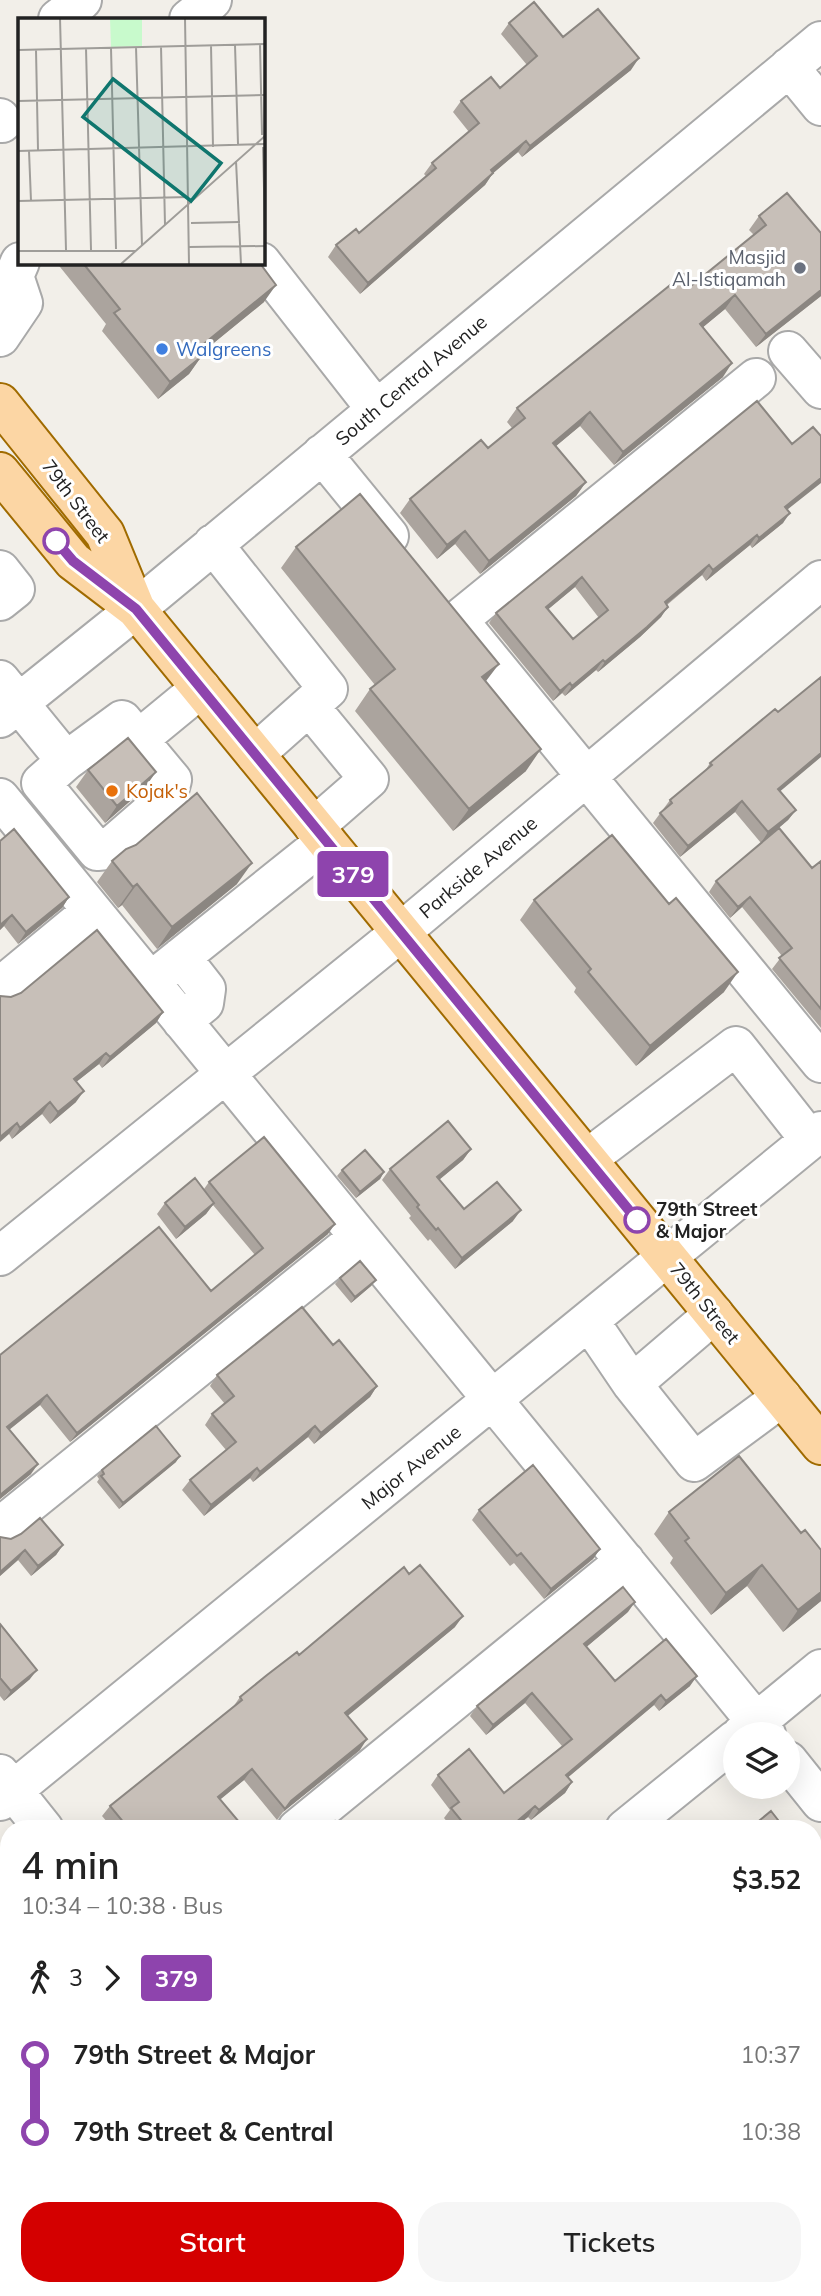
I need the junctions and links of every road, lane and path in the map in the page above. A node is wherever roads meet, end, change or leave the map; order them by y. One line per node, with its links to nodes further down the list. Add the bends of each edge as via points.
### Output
1 (82, 0): 3 (street)
2 (212, 0): 4 (street)
3 (59, 18)
4 (190, 18)
5 (821, 41): 6 (street, South Central Avenue)
6 (789, 67): 7 (street); 16 (street, South Central Avenue)
7 (821, 106)
8 (19, 264): 10 (street)
9 (263, 264): 16 (street)
10 (11, 307): 11 (street)
11 (0, 337)
12 (788, 351): 14 (street)
13 (756, 378): 26 (street)
14 (821, 389)
15 (0, 403): 25 (main road, 79th Street, via 105,534)
16 (376, 409): 17 (street, South Central Avenue)
17 (322, 454): 19 (street, South Central Avenue); 20 (street)
18 (0, 472): 25 (main road, 79th Street, via 73,561)
19 (213, 544): 25 (street, South Central Avenue); 29 (street, via 328,689)
20 (408, 558)
21 (0, 570): 24 (street, via 15,589)
22 (821, 580): 33 (street, Parkside Avenue)
23 (433, 589): 26 (street)
24 (0, 601)
25 (136, 609): 27 (main road, 79th Street); 28 (street, South Central Avenue)
26 (458, 620): 33 (street)
27 (201, 688): 30 (street); 31 (main road, 79th Street)
28 (6, 700): 32 (street)
29 (309, 706): 31 (street); 35 (street, via 369,779)
30 (139, 739): 32 (street, via 122,720); 32 (street, via 172,780 170,791 107,850 97,851 41,783)
31 (255, 754): 35 (main road, 79th Street)
32 (66, 761)
33 (586, 776): 37 (street, Parkside Avenue); 42 (street)
34 (0, 798): 36 (street)
35 (320, 834): 37 (main road, 79th Street); 38 (street)
36 (92, 911): 39 (street); 40 (street)
37 (401, 932): 43 (street, Parkside Avenue); 45 (main road, 79th Street)
38 (181, 957): 39 (street); 41 (street, via 206,989 204,1003)
39 (150, 982): 41 (street)
40 (0, 987)
41 (182, 1021): 43 (street)
42 (821, 1063)
43 (226, 1074): 46 (street); 47 (street, Parkside Avenue)
44 (816, 1136): 45 (street, via 736,1046); 48 (street, Major Avenue)
45 (587, 1159): 48 (main road, 79th Street)
46 (359, 1237): 53 (street); 55 (street)
47 (0, 1256)
48 (668, 1258): 49 (main road, 79th Street); 50 (street, Major Avenue)
49 (714, 1314): 51 (street); 52 (main road, 79th Street)
50 (590, 1322): 51 (street); 53 (street, Major Avenue)
51 (632, 1384): 52 (street, via 694,1462)
52 (782, 1397): 54 (main road, 79th Street)
53 (493, 1401): 56 (street); 62 (street, Major Avenue)
54 (821, 1444)
55 (0, 1527)
56 (625, 1562): 58 (street); 65 (street)
57 (821, 1669): 59 (street)
58 (742, 1722)
59 (762, 1722)
60 (723, 1754): 66 (street)
61 (800, 1775): 63 (street)
62 (4, 1789): 64 (street)
63 (821, 1801)
64 (35, 1820)
65 (308, 1820)
66 (637, 1820)

